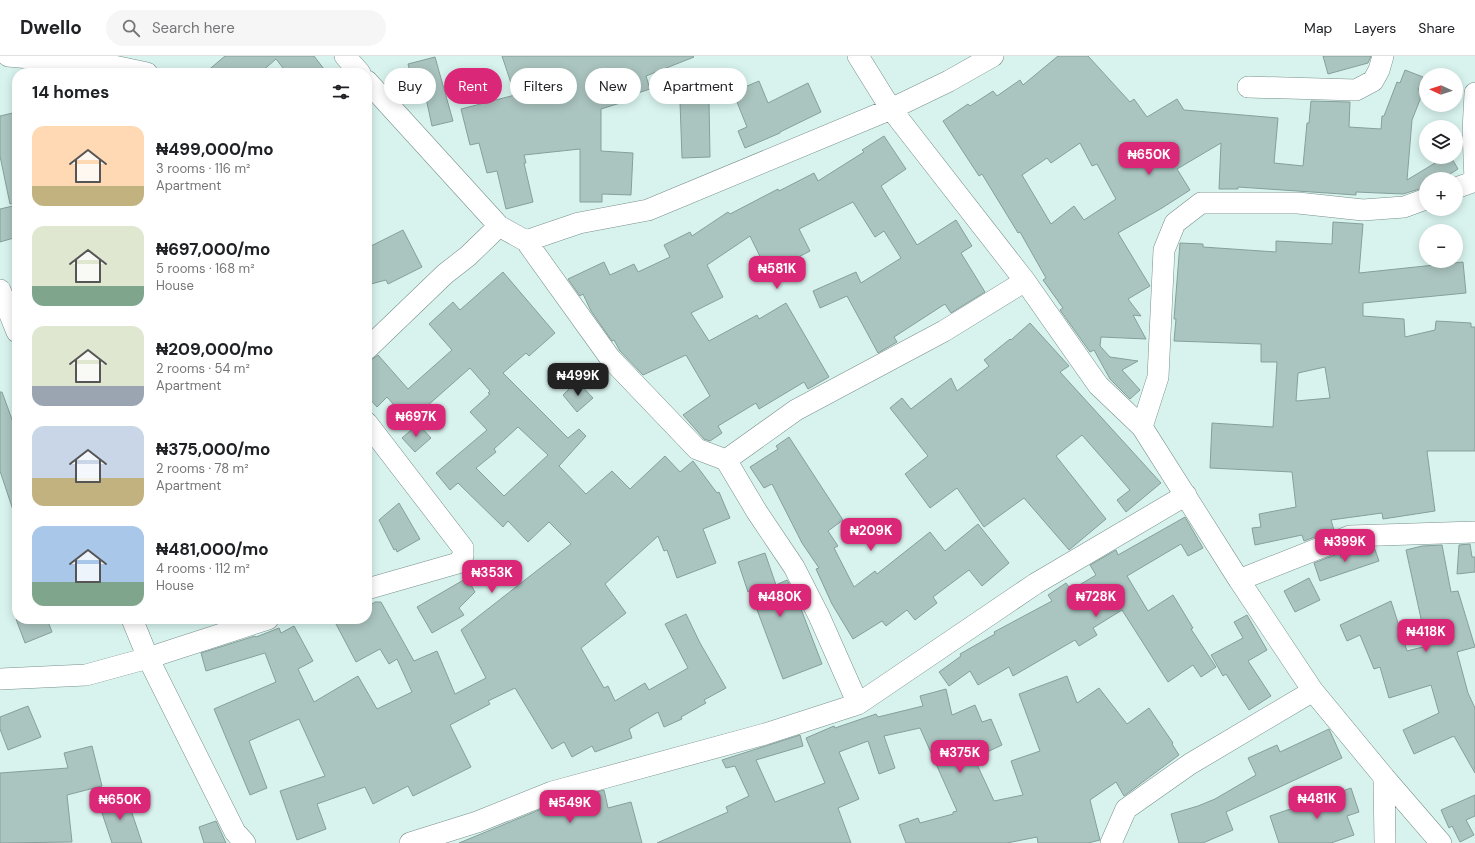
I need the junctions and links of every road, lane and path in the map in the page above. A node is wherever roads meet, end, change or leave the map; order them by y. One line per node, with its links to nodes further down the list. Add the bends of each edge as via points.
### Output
1 (8, 56): 6 (street)
2 (344, 56): 7 (street)
3 (858, 56): 11 (street)
4 (993, 56): 11 (street)
5 (1383, 56): 9 (street, via 1373,81 1356,90)
6 (123, 68)
7 (355, 68)
8 (372, 86): 17 (street)
9 (1248, 87)
10 (1475, 93): 12 (street)
11 (891, 109): 18 (street, via 648,210 579,223); 19 (street)
12 (1474, 131): 13 (street)
13 (1475, 181): 14 (street); 15 (street)
14 (1475, 184)
15 (1463, 185)
16 (1419, 202): 23 (street, via 1404,207 1363,210 1298,203 1201,203 1176,223 1164,250 1158,377)
17 (499, 226): 18 (street); 22 (street)
18 (526, 241): 25 (street, via 610,358 697,449)
19 (1025, 280): 23 (street, via 1098,385); 25 (street, via 944,331 796,410)
20 (0, 290): 21 (street)
21 (12, 320)
22 (372, 345)
23 (1142, 427): 26 (street)
24 (372, 430): 29 (street, via 463,548 464,556 458,563)
25 (726, 460): 35 (street, via 794,567)
26 (1186, 496): 28 (street); 35 (street, via 1035,584)
27 (1475, 532): 28 (street, via 1350,536)
28 (1239, 580): 34 (street)
29 (372, 588)
30 (134, 624): 32 (street)
31 (253, 624): 32 (street)
32 (148, 658): 33 (street, via 86,675); 37 (street, via 235,832)
33 (0, 679)
34 (1313, 691): 36 (street); 39 (street, via 1190,764 1126,809)
35 (858, 704): 38 (street, via 765,734 552,792 477,822)
36 (1384, 777): 40 (street); 41 (street)
37 (245, 843)
38 (410, 843)
39 (1111, 843)
40 (1385, 843)
41 (1440, 843)

